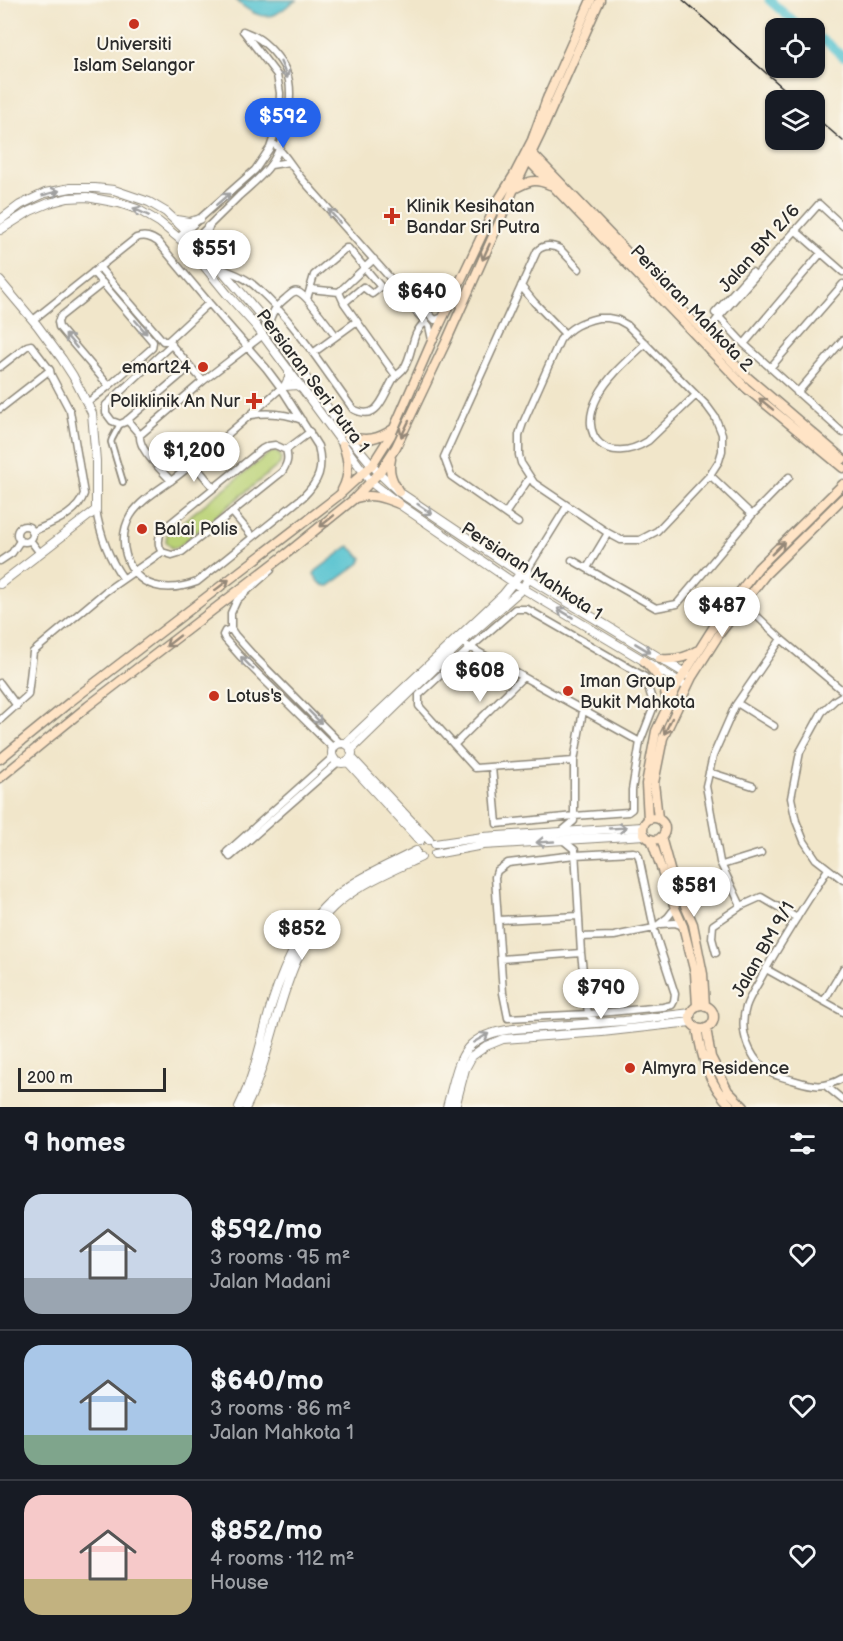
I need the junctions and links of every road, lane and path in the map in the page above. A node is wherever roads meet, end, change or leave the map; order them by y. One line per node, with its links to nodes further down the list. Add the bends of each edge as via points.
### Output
1 (591, 0): 5 (main road)
2 (600, 0): 6 (main road)
3 (267, 46): 4 (street); 4 (street, via 243,32); 8 (street, one-way to 8, via 288,77 288,114)
4 (260, 53): 7 (street, via 277,75 280,93 279,121)
5 (548, 96): 9 (main road); 14 (main road)
6 (541, 133): 9 (main road); 11 (main road)
7 (272, 142): 8 (street); 16 (street, one-way to 7, via 255,170)
8 (280, 149): 10 (street); 12 (street)
9 (529, 155): 11 (main road, Persiaran Mahkota 2); 13 (main road, Persiaran Mahkota 2); 14 (main road)
10 (288, 162): 12 (street); 28 (street, one-way to 10)
11 (541, 162): 58 (main road, Persiaran Mahkota 2)
12 (271, 165): 19 (street)
13 (553, 186): 14 (main road, via 539,180); 58 (main road, Persiaran Mahkota 2)
14 (510, 189): 48 (main road, via 499,199); 92 (main road, one-way to 92, via 446,342)
15 (175, 219): 16 (street); 17 (street, Persiaran Seri Putra 1, one-way to 15, via 45,193 71,188 132,195); 21 (street, Persiaran Seri Putra 1)
16 (200, 219): 21 (street)
17 (0, 220)
18 (843, 226): 22 (street, Jalan BM 2/6, via 819,204)
19 (208, 227): 24 (street); 26 (street)
20 (0, 230): 23 (street, Persiaran Seri Putra 1, one-way to 20, via 137,209 87,197 49,203)
21 (187, 230): 23 (street); 24 (street, Persiaran Seri Putra 1)
22 (795, 230): 27 (street); 47 (street, Jalan BM 2/6)
23 (179, 237): 25 (street, Persiaran Seri Putra 1)
24 (195, 238): 25 (street); 26 (street, Persiaran Seri Putra 1)
25 (187, 245): 53 (street, Persiaran Seri Putra 1)
26 (204, 249): 30 (street, Persiaran Seri Putra 1)
27 (821, 253): 35 (street); 64 (street)
28 (374, 259): 31 (street); 41 (street)
29 (99, 267): 33 (street); 44 (street, via 136,238 147,237 158,242); 62 (street, via 163,341)
30 (220, 267): 46 (street, via 256,286); 49 (street, Persiaran Seri Putra 1)
31 (365, 267): 40 (street, via 346,248 316,272); 42 (street); 45 (street, via 380,288 372,294 363,287)
32 (579, 270): 39 (street, via 560,249 542,247)
33 (93, 272): 37 (street); 50 (street)
34 (752, 272): 47 (street)
35 (843, 272)
36 (0, 281): 50 (street)
37 (103, 283): 76 (street, one-way to 76, via 153,342 152,348); 76 (street, one-way to 37, via 58,322)
38 (843, 284): 69 (street)
39 (521, 286): 55 (street); 115 (street, via 444,457 450,476)
40 (310, 289): 42 (street); 43 (street)
41 (399, 289): 48 (street, via 435,320); 52 (street)
42 (339, 292): 45 (street)
43 (307, 299): 46 (street, via 300,292 293,292); 57 (street)
44 (208, 303): 62 (street); 65 (street)
45 (344, 303): 51 (street)
46 (275, 307): 54 (street); 66 (street)
47 (717, 315): 58 (street, Jalan BM 2/6); 64 (street)
48 (445, 316): 61 (main road)
49 (262, 317): 54 (street, Persiaran Seri Putra 1); 56 (street)
50 (33, 320): 81 (street, via 68,367)
51 (357, 321): 57 (street); 72 (street)
52 (425, 322): 61 (street); 72 (street, via 415,334 404,370)
53 (256, 326): 56 (street, Persiaran Seri Putra 1); 60 (street)
54 (268, 326): 74 (street, Persiaran Seri Putra 1)
55 (565, 334): 63 (street, via 579,323 608,318 627,325); 100 (street, via 519,435 521,463)
56 (263, 335): 60 (street); 71 (street, Persiaran Seri Putra 1)
57 (336, 336): 66 (street)
58 (703, 338): 95 (main road, Persiaran Mahkota 2, via 746,388)
59 (843, 340): 79 (street)
60 (255, 341): 65 (street)
61 (432, 341): 86 (main road)
62 (170, 343): 67 (street); 85 (street, via 106,405 112,421)
63 (646, 343): 80 (street); 80 (street, via 597,397 591,425 597,441 615,451 640,446)
64 (744, 344): 69 (street)
65 (248, 346): 75 (street); 77 (street)
66 (313, 353): 72 (street, via 353,410 360,413 379,407)
67 (190, 366): 75 (street); 85 (street)
68 (0, 368): 70 (street, via 31,345)
69 (770, 368): 79 (street)
70 (50, 370): 82 (street); 118 (street, via 70,411 84,494 75,509)
71 (289, 370): 73 (street, Persiaran Seri Putra 1); 77 (street)
72 (396, 376)
73 (295, 378): 74 (street); 77 (street); 78 (street, Persiaran Seri Putra 1)
74 (309, 380): 90 (street, Persiaran Seri Putra 1)
75 (203, 381): 89 (street)
76 (109, 386): 81 (street)
77 (283, 387): 78 (street); 83 (street); 84 (street)
78 (301, 388): 91 (street, Persiaran Seri Putra 1)
79 (797, 393): 88 (street)
80 (696, 395): 99 (street, via 715,417 722,434 719,462)
81 (87, 403): 113 (street, via 94,423)
82 (0, 409)
83 (250, 415): 84 (street, via 277,413); 94 (street)
84 (302, 420): 87 (street)
85 (124, 422): 89 (street); 103 (street, via 111,442)
86 (394, 428): 90 (main road, via 370,440); 96 (main road)
87 (310, 432): 93 (street); 120 (street, via 320,456 317,479 303,497)
88 (843, 433)
89 (140, 435): 102 (street, via 142,447)
90 (348, 436): 96 (street, Persiaran Seri Putra 1)
91 (343, 445): 98 (street, Persiaran Seri Putra 1); 108 (main road, via 348,467)
92 (396, 447): 97 (main road); 107 (main road, via 390,474)
93 (286, 450): 106 (street, via 268,446); 114 (street, via 288,462 282,472)
94 (193, 463): 102 (street); 106 (street)
95 (842, 464): 105 (main road)
96 (372, 465): 97 (street, Persiaran Seri Putra 1); 98 (main road)
97 (379, 473): 104 (main road); 107 (street, Persiaran Mahkota 1)
98 (363, 474): 104 (street, Persiaran Seri Putra 1); 108 (main road)
99 (710, 475): 116 (street); 119 (street, via 657,531 640,540 621,540)
100 (530, 477): 112 (street); 115 (street)
101 (789, 477): 116 (street)
102 (171, 481): 131 (street, via 142,503 127,523 124,547)
103 (123, 482)
104 (370, 482): 110 (main road); 111 (street, Persiaran Mahkota 1)
105 (841, 486): 147 (main road, one-way to 105, via 758,568)
106 (213, 488): 123 (street, via 162,530 158,544)
107 (399, 492): 132 (street, Persiaran Mahkota 1, one-way to 132)
108 (339, 496): 166 (main road, one-way to 108)
109 (843, 498): 151 (main road, via 766,574)
110 (354, 499): 111 (main road, via 372,496); 125 (main road, one-way to 125)
111 (399, 504): 130 (street, Persiaran Mahkota 1)
112 (567, 506): 119 (street); 128 (street)
113 (96, 510): 124 (street); 133 (street, via 105,541)
114 (232, 512): 120 (street); 123 (street, via 177,555)
115 (505, 514): 117 (street)
116 (752, 515): 129 (street, via 677,604 656,608)
117 (518, 523)
118 (32, 532): 121 (street); 122 (street, via 27,527 19,529)
119 (608, 533): 129 (street)
120 (253, 537): 131 (street, via 210,573 184,587 154,586)
121 (30, 540): 122 (street); 124 (street)
122 (20, 541): 127 (street)
123 (162, 552): 131 (street)
124 (40, 553): 136 (street)
125 (286, 554): 141 (street, via 237,600 231,613); 170 (main road, one-way to 170)
126 (572, 560): 129 (street)
127 (0, 561)
128 (528, 568): 132 (street); 134 (street)
129 (587, 568)
130 (496, 570): 135 (street, Persiaran Mahkota 1); 138 (street)
131 (134, 571): 133 (street)
132 (520, 574): 134 (street, Persiaran Mahkota 1); 135 (street)
133 (123, 578): 156 (street, via 33,652 29,692)
134 (528, 579): 137 (street); 148 (street, Persiaran Mahkota 1, one-way to 148)
135 (514, 583): 137 (street, Persiaran Mahkota 1); 138 (street)
136 (0, 584)
137 (523, 588): 138 (street); 139 (street, Persiaran Mahkota 1)
138 (509, 595): 139 (street); 144 (street)
139 (547, 603): 142 (street, Persiaran Mahkota 1, one-way to 139)
140 (759, 618): 143 (street)
141 (231, 629): 162 (street, one-way to 162); 164 (street, one-way to 141, via 225,639 225,632)
142 (591, 633): 145 (street); 149 (street, Persiaran Mahkota 1)
143 (781, 639): 153 (street); 155 (street)
144 (458, 641): 146 (street); 162 (street); 165 (street)
145 (588, 644): 146 (street, via 526,609 515,609); 161 (street, via 645,677 654,706)
146 (470, 648): 150 (street); 163 (street, via 419,695 419,706)
147 (700, 648): 148 (main road, via 681,658); 151 (main road)
148 (660, 659): 151 (street, Persiaran Mahkota 1)
149 (644, 661): 151 (street, Persiaran Mahkota 1); 158 (main road, via 662,683)
150 (523, 677): 157 (street); 163 (street)
151 (685, 677): 158 (main road); 173 (main road, one-way to 173, via 687,686 663,738)
152 (0, 683): 156 (street)
153 (843, 691)
154 (843, 695): 185 (street, via 822,712 800,752 791,798 804,841)
155 (737, 703): 160 (street); 169 (street)
156 (17, 706): 159 (street)
157 (583, 711): 161 (street); 167 (street)
158 (665, 711): 173 (main road, via 656,731 646,784)
159 (0, 720)
160 (774, 726)
161 (640, 742): 172 (street, via 632,809)
162 (343, 744): 164 (street); 165 (street)
163 (454, 745): 168 (street, via 475,768)
164 (335, 756): 164 (street, via 230,856 226,852); 165 (street)
165 (350, 756): 179 (street)
166 (0, 759)
167 (574, 761): 168 (street); 172 (street)
168 (492, 767): 172 (street, via 497,824)
169 (709, 772): 171 (street); 184 (street, via 706,786)
170 (0, 778)
171 (753, 786)
172 (574, 818): 174 (street); 175 (street)
173 (649, 828): 174 (street, one-way to 173); 176 (main road, via 654,840); 176 (main road, via 665,825); 177 (street); 188 (main road)
174 (587, 830): 175 (street)
175 (562, 831): 179 (street)
176 (661, 837): 204 (main road, via 671,873 693,924 703,974)
177 (585, 839): 178 (street); 180 (street)
178 (564, 841): 180 (street); 183 (street, one-way to 183, via 483,845)
179 (428, 842): 182 (street, via 417,846); 183 (street)
180 (575, 853): 189 (street); 191 (street, via 502,866 495,877); 194 (street, via 637,853)
181 (761, 853): 184 (street)
182 (419, 854): 183 (street, via 430,858); 211 (street, via 350,886 305,929 282,974); 212 (street, via 350,894 312,930 293,966)
183 (435, 854)
184 (722, 865): 187 (street)
185 (828, 869): 186 (street); 190 (street, Jalan BM 9/1)
186 (843, 880)
187 (741, 906): 190 (street, via 761,897); 197 (street, via 713,925)
188 (675, 908): 192 (street); 193 (main road)
189 (578, 916): 191 (street); 195 (street)
190 (797, 918): 199 (street, Jalan BM 9/1)
191 (499, 920): 198 (street)
192 (661, 924): 193 (street); 194 (street)
193 (683, 926): 204 (main road, via 695,973)
194 (654, 928): 195 (street, via 614,936); 203 (street, via 675,994 672,1005)
195 (580, 937): 196 (street)
196 (581, 953): 198 (street); 203 (street)
197 (716, 953)
198 (501, 959): 203 (street, via 503,993 510,1019)
199 (766, 969): 201 (street); 209 (street, Jalan BM 9/1, via 746,1008 744,1028 749,1050 760,1065 776,1075)
200 (843, 969): 201 (street)
201 (824, 1001): 202 (street)
202 (843, 1012)
203 (588, 1014): 205 (street); 206 (street)
204 (696, 1015): 205 (street); 207 (main road); 207 (main road, via 711,1010 712,1022); 214 (street, via 620,1031 503,1040 486,1046 472,1056 465,1069); 215 (main road, via 703,1060 720,1096)
205 (597, 1023): 206 (street)
206 (580, 1024): 213 (street, one-way to 206, via 461,1058 479,1038 499,1031)
207 (706, 1028): 216 (main road, via 711,1057 728,1091)
208 (843, 1078): 209 (street)
209 (826, 1086): 210 (street)
210 (843, 1100)
211 (239, 1107)
212 (246, 1107)
213 (447, 1107)
214 (455, 1107)
215 (732, 1107)
216 (744, 1107)

